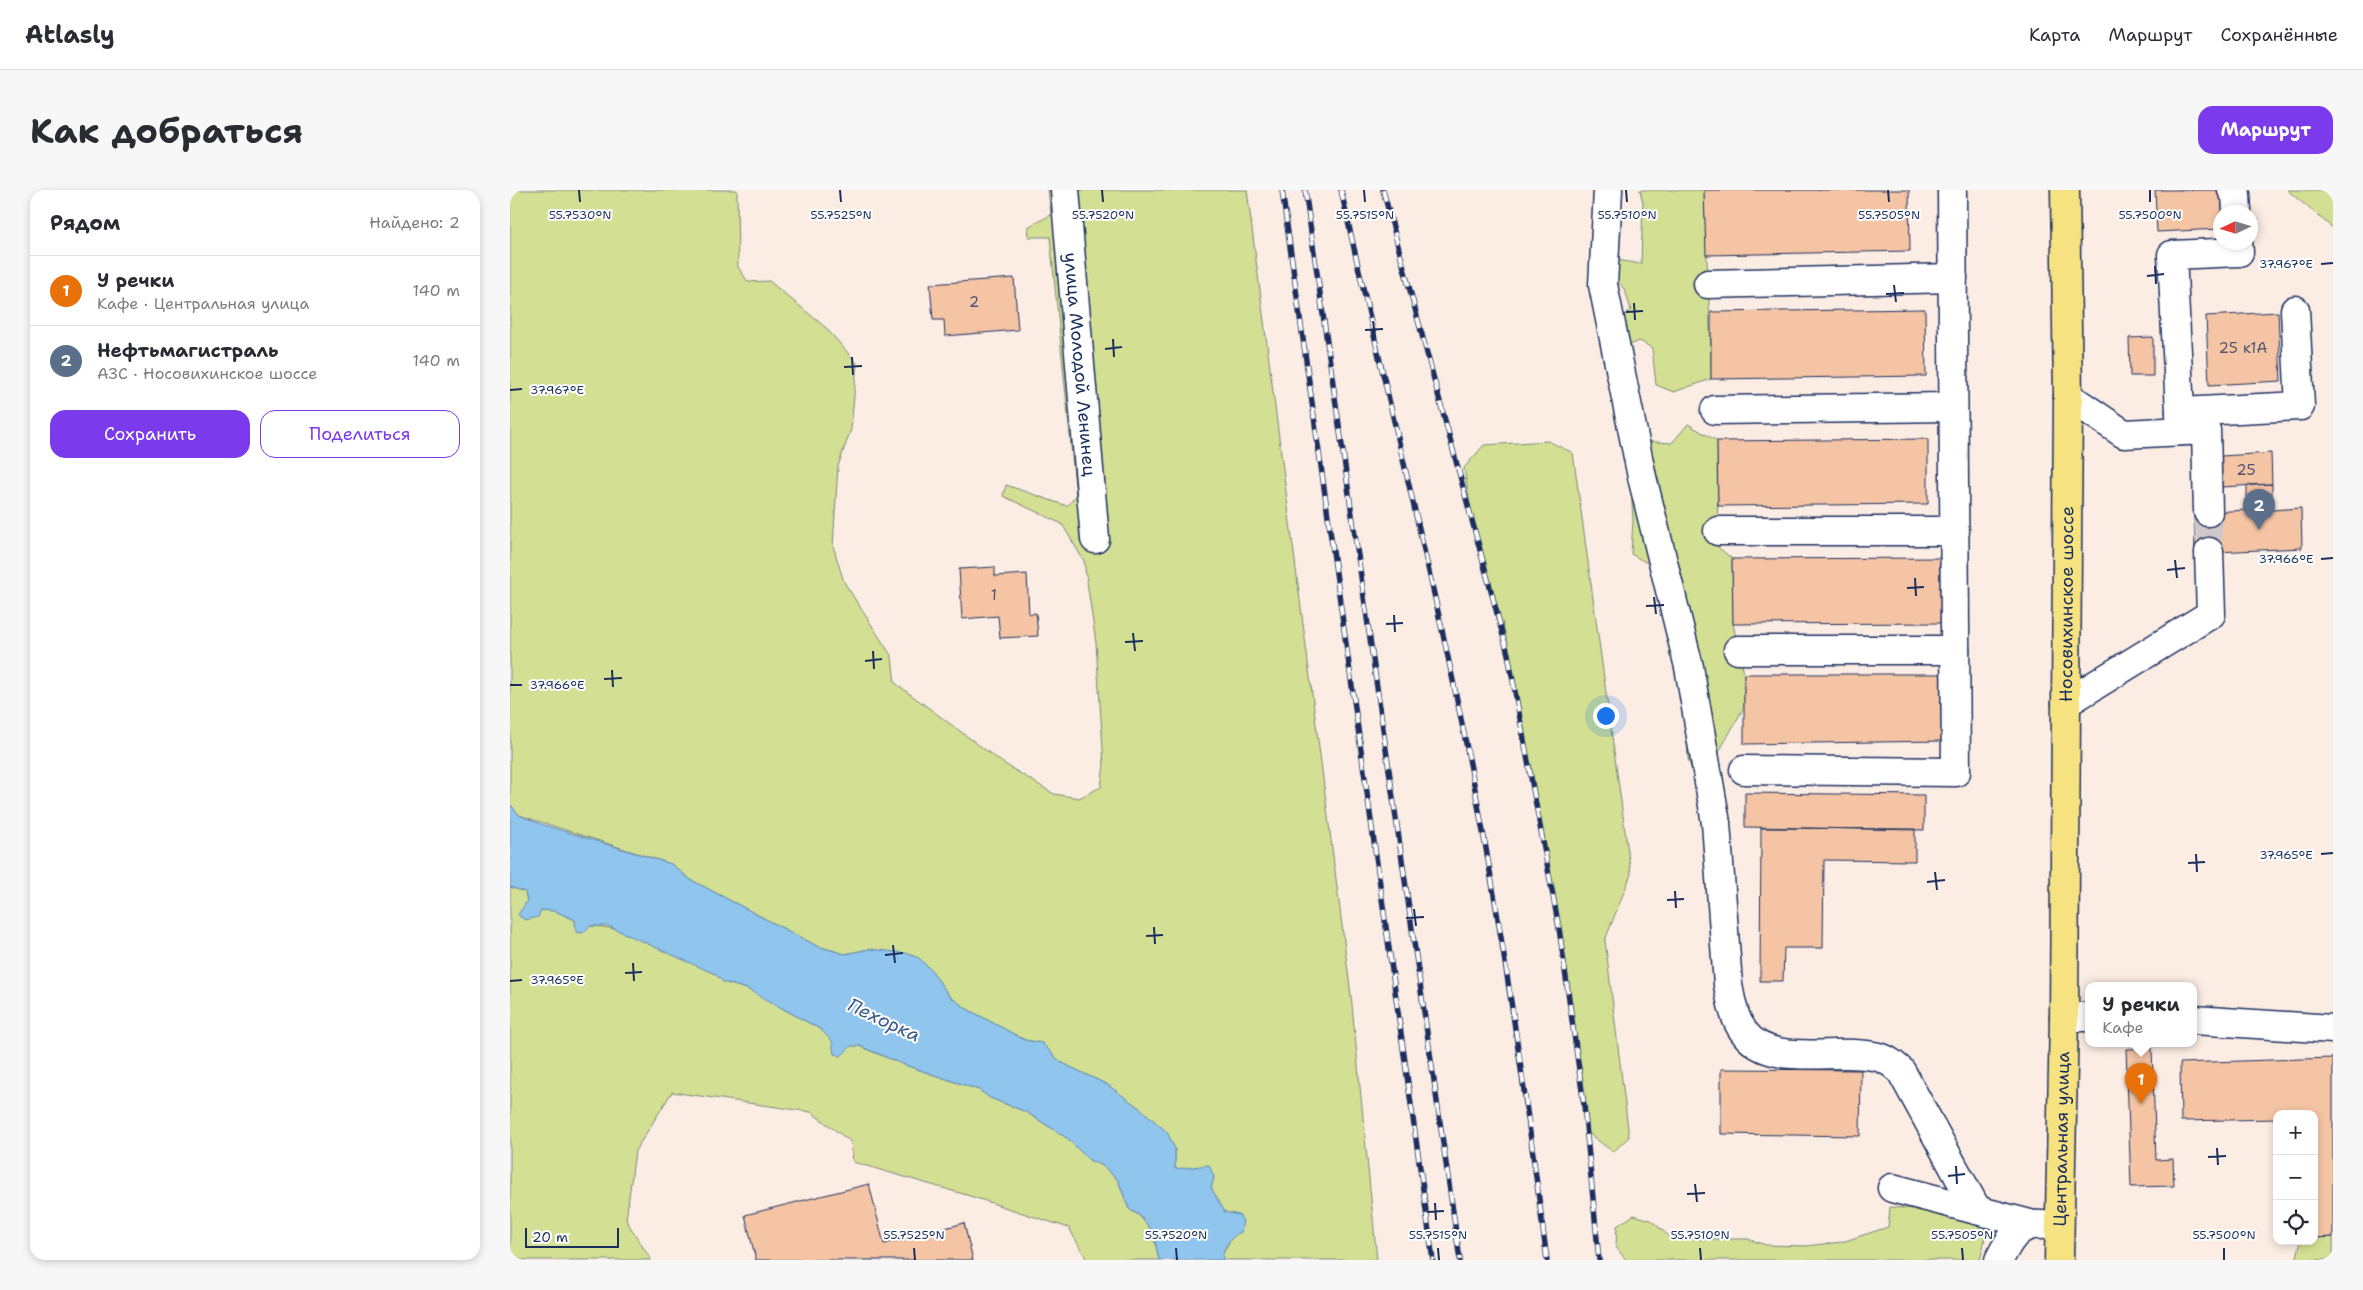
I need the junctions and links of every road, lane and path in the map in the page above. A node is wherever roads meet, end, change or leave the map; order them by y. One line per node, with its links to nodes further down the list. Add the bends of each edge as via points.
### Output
1 (1064, 190): 18 (street, улица Молодой Ленинец)
2 (1608, 190): 28 (street, via 1603,285 1642,477 1689,666 1716,823 1728,985 1734,1011 1744,1033 1762,1048 1788,1054 1864,1054 1891,1062 1901,1071)
3 (1952, 190): 8 (street)
4 (2065, 190): 11 (main road, Носовихинское шоссе)
5 (2232, 190): 6 (street, via 2236,194)
6 (2237, 205)
7 (2239, 250): 14 (street, via 2172,255)
8 (1953, 278): 9 (street); 12 (street)
9 (1708, 284)
10 (2295, 310): 14 (street, via 2300,406)
11 (2068, 396): 14 (street, via 2124,434); 22 (main road, Носовихинское шоссе)
12 (1953, 407): 13 (street); 17 (street)
13 (1715, 410)
14 (2181, 422): 15 (street, via 2206,430)
15 (2208, 512)
16 (1718, 531): 17 (street)
17 (1954, 531): 21 (street)
18 (1095, 539)
19 (2210, 552): 22 (street, via 2211,614)
20 (1738, 650): 21 (street)
21 (1955, 650): 23 (street, via 1956,772)
22 (2066, 703): 24 (main road, Носовихинское шоссе)
23 (1744, 770)
24 (2076, 1017): 30 (main road, Центральная улица)
25 (2197, 1020): 26 (street)
26 (2333, 1029)
27 (1892, 1188): 28 (street)
28 (1977, 1210): 29 (street)
29 (2030, 1224): 30 (street); 31 (street, via 2013,1236)
30 (2060, 1226): 32 (main road, Центральная улица)
31 (1999, 1260)
32 (2059, 1260)

